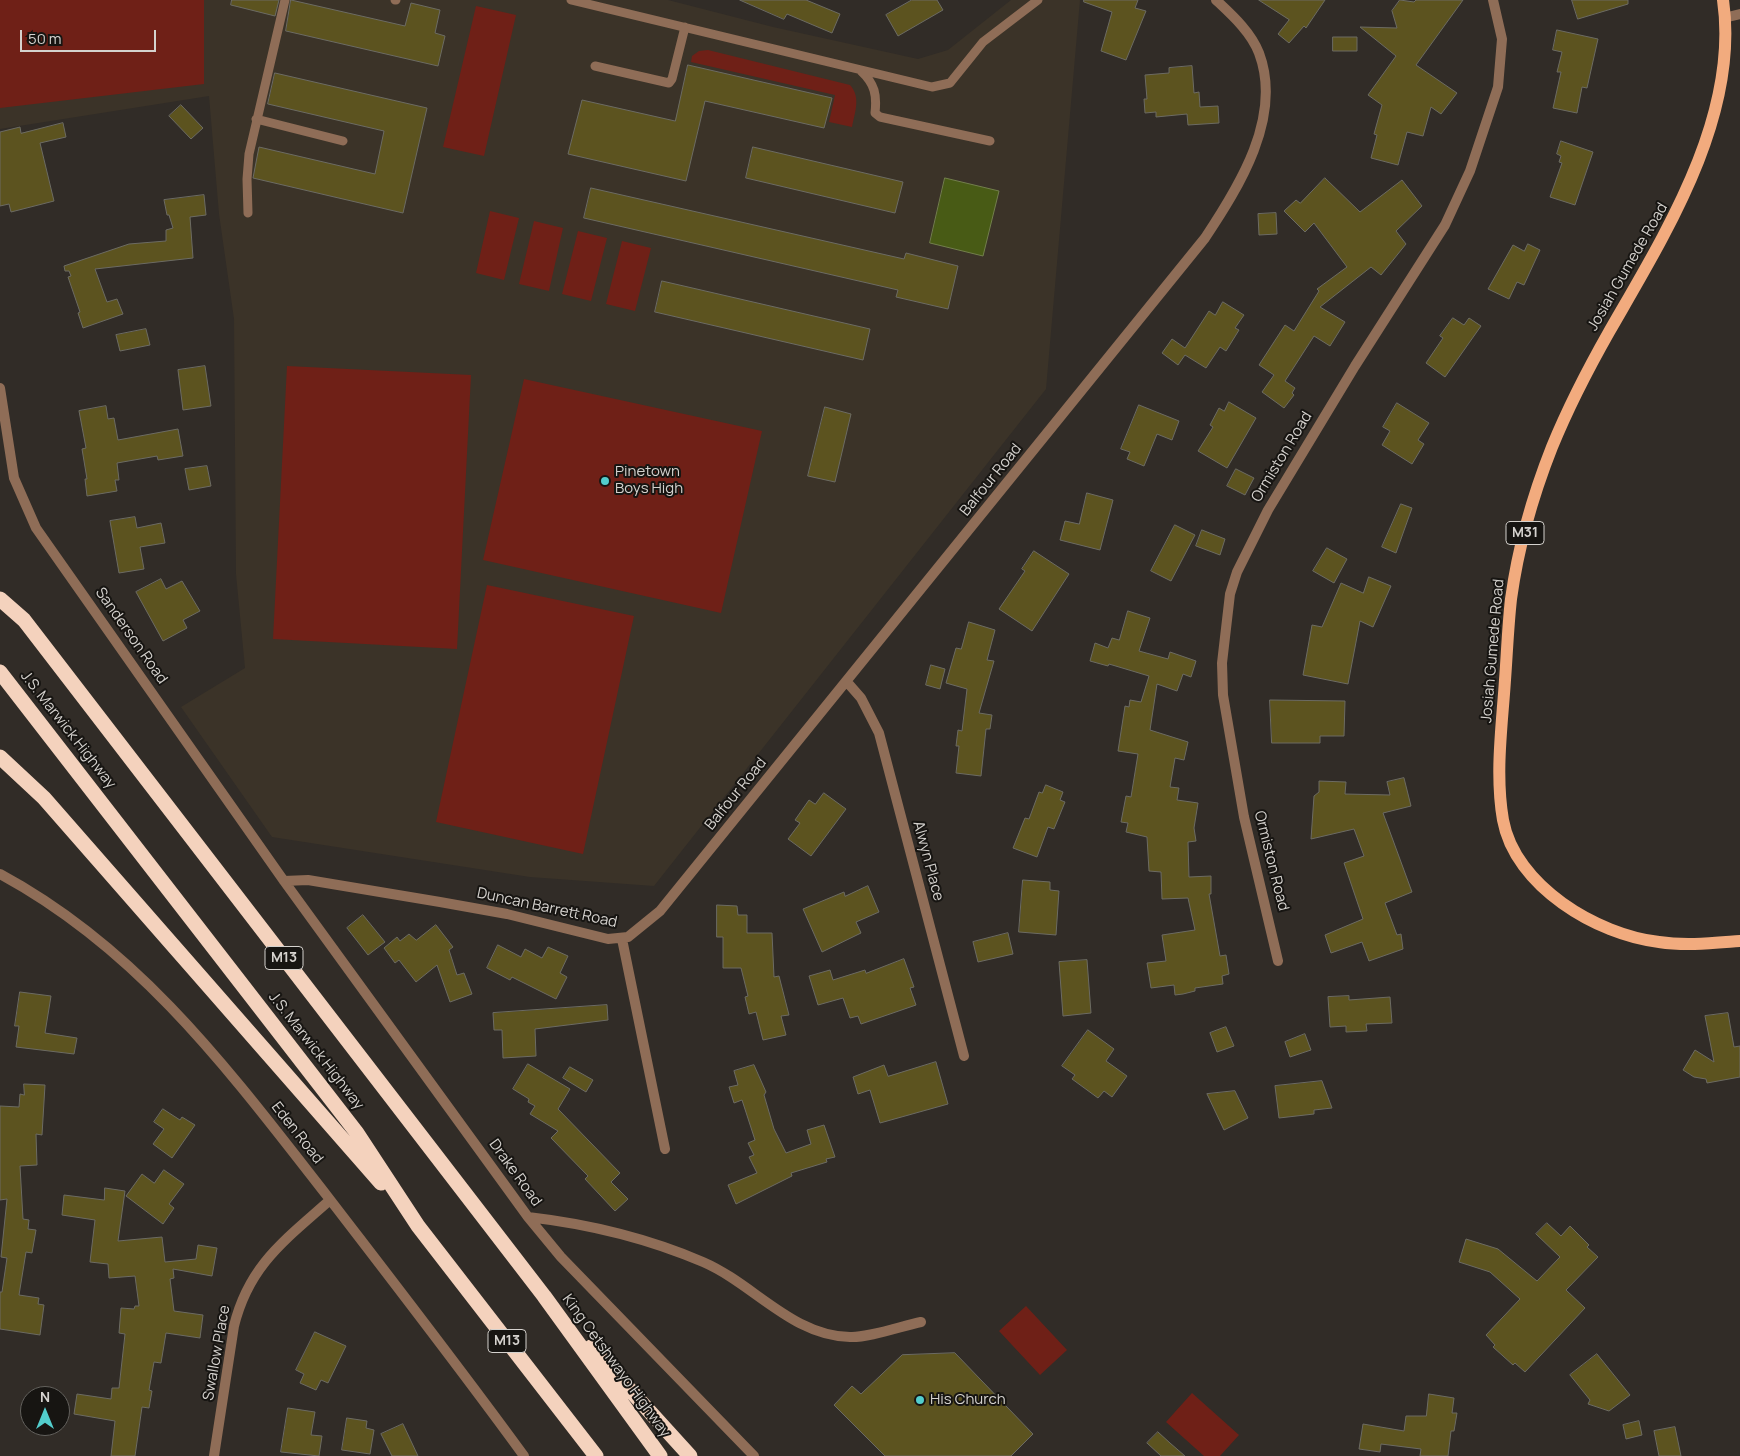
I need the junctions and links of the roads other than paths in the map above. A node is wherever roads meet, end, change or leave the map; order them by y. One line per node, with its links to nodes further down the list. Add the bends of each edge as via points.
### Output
1 (285, 0): 11 (lane)
2 (571, 0): 8 (lane)
3 (1038, 0): 10 (lane, via 983,42 950,83 932,87)
4 (1216, 0): 20 (street, Balfour Road, via 1246,32 1259,53 1263,71 1265,89 1260,132 1243,176 1205,238)
5 (1493, 0): 26 (street, Ormiston Road, via 1502,38 1498,87 1470,171 1446,225 1268,510 1230,594 1224,635 1223,695 1244,817)
6 (1723, 0): 7 (main road, Josiah Gumede Road / M31)
7 (1734, 15): 25 (main road, Josiah Gumede Road / M31, via 1728,82 1691,190 1576,394 1552,448 1528,518 1511,598 1500,788 1503,822 1514,850 1529,873 1565,907 1626,936 1688,945)
8 (685, 27): 9 (lane, via 672,79 668,83); 10 (lane)
9 (595, 66)
10 (859, 69): 12 (lane, via 871,80 875,92 875,113 880,117)
11 (256, 119): 13 (lane); 14 (lane, via 246,179)
12 (990, 140)
13 (343, 141)
14 (248, 214)
15 (0, 388): 23 (street, Sanderson Road, via 14,478 36,528)
16 (0, 585): 18 (highway)
17 (0, 599): 18 (highway, J.S. Marwick Highway / M13)
18 (24, 620): 32 (highway, J.S. Marwick Highway / M13)
19 (0, 672): 31 (highway, J.S. Marwick Highway / M13, via 357,1133)
20 (847, 682): 24 (street, Balfour Road, via 660,911 646,925); 27 (street, Alwyn Place, via 861,698 879,732)
21 (0, 757): 31 (highway, via 44,798)
22 (0, 874): 29 (street, Eden Road, via 70,917 135,970 179,1014)
23 (284, 882): 24 (street, Duncan Barrett Road, via 308,880 440,902 507,914 594,936); 30 (street, Drake Road)
24 (622, 939): 28 (street, Duncan Barrett Road)
25 (1740, 941)
26 (1278, 961)
27 (964, 1056)
28 (665, 1149)
29 (330, 1200): 34 (street, Swallow Place, via 284,1241 251,1279 234,1326); 35 (street, Eden Road)
30 (528, 1217): 33 (street, via 614,1231 705,1263 798,1323 831,1335 852,1338); 39 (street, Drake Road, via 561,1257)
31 (418, 1226): 36 (highway, J.S. Marwick Highway / M13)
32 (544, 1296): 37 (highway, King Cetshwayo Highway / M13); 38 (highway)
33 (921, 1322)
34 (214, 1456)
35 (524, 1456)
36 (596, 1456)
37 (660, 1456)
38 (690, 1456)
39 (754, 1456)

